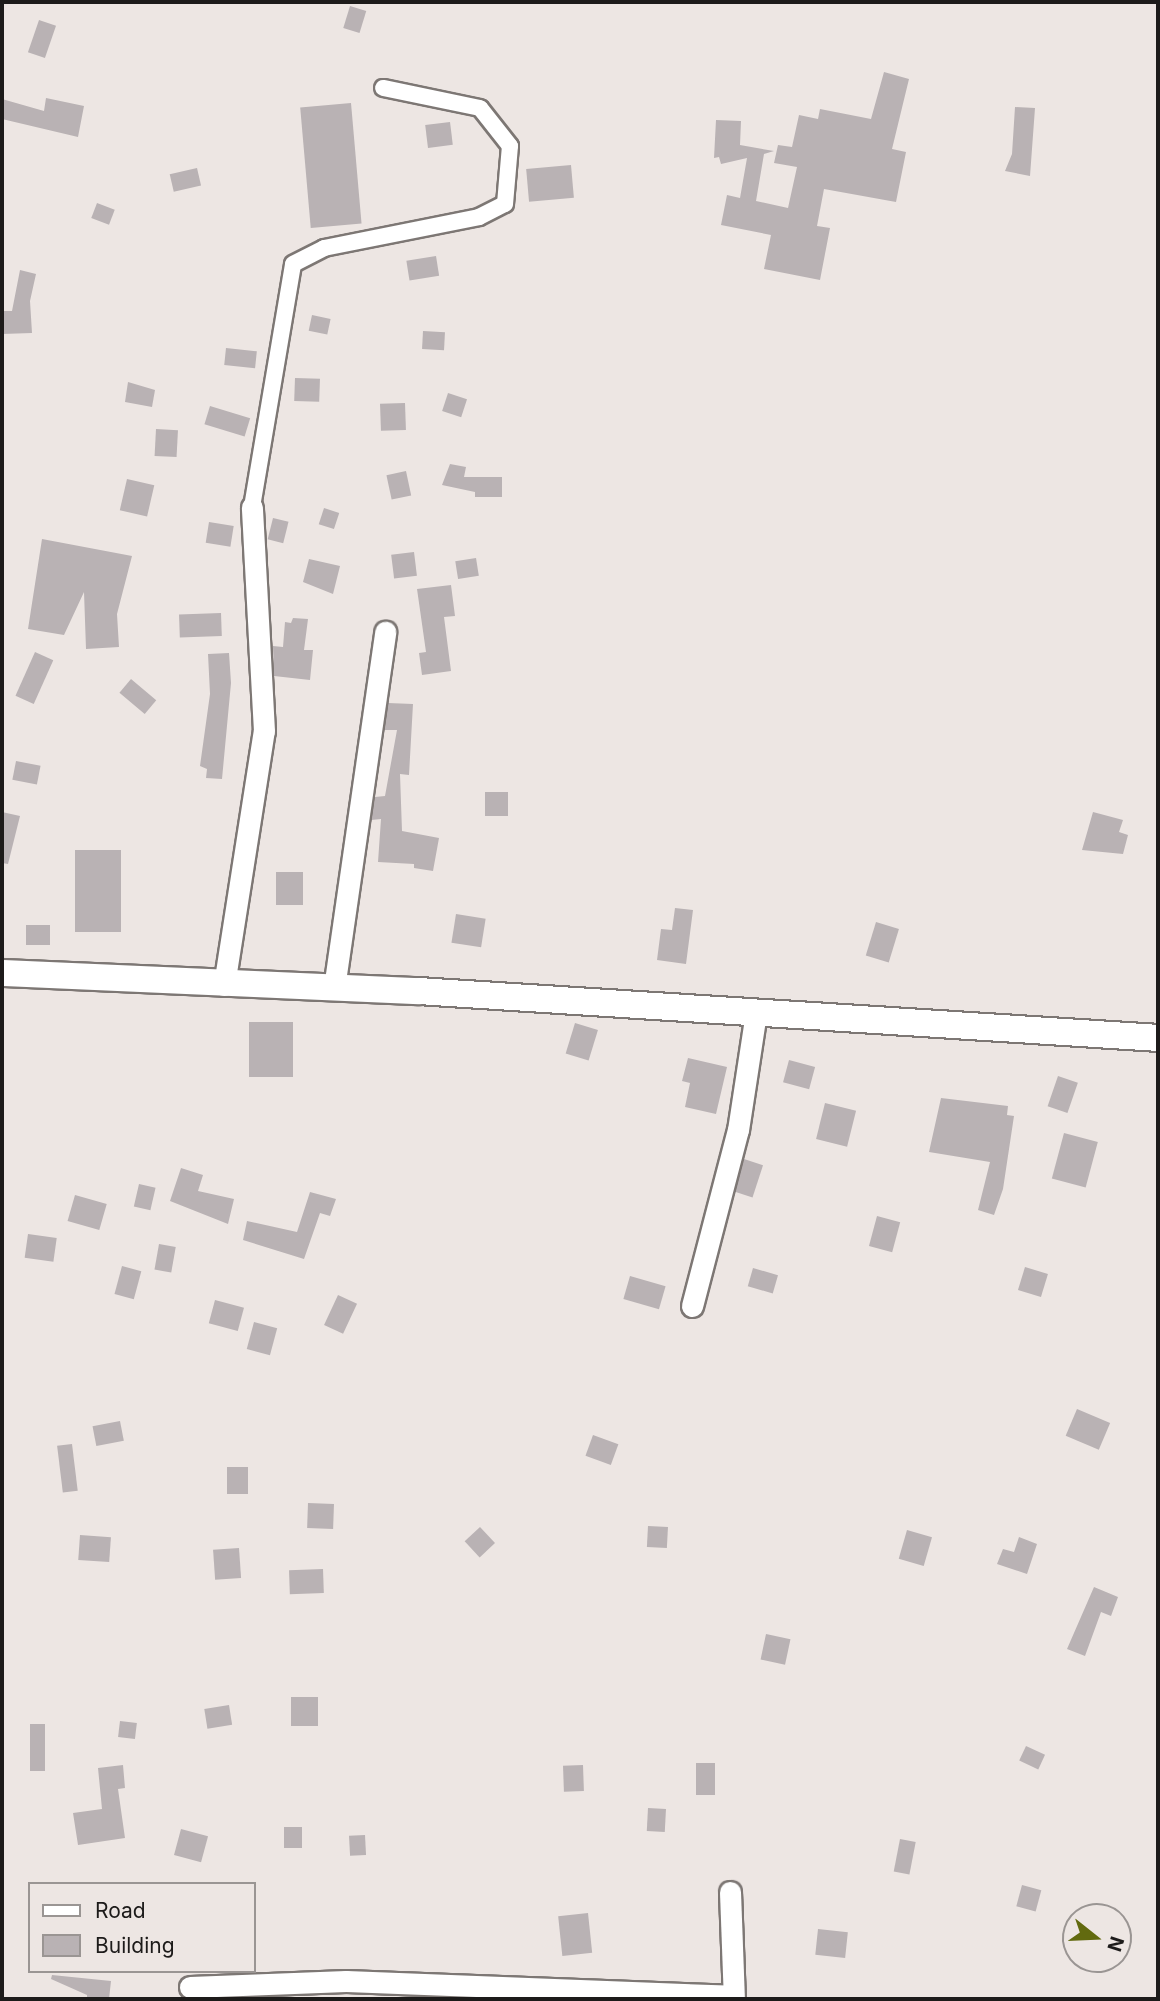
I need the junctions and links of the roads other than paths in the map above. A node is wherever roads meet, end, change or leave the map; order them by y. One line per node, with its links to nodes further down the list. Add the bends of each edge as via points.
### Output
1 (383, 88): 2 (street, via 480,108 510,146 505,204 479,217 324,248 293,264)
2 (252, 506): 5 (street, via 264,731)
3 (385, 632): 6 (street)
4 (2, 973): 5 (street)
5 (224, 985): 6 (street)
6 (334, 988): 7 (street)
7 (756, 1013): 8 (street); 9 (street, via 738,1130)
8 (1158, 1038)
9 (692, 1306)
10 (730, 1892): 12 (street)
11 (190, 1987): 12 (street, via 346,1981)
12 (733, 1998)

